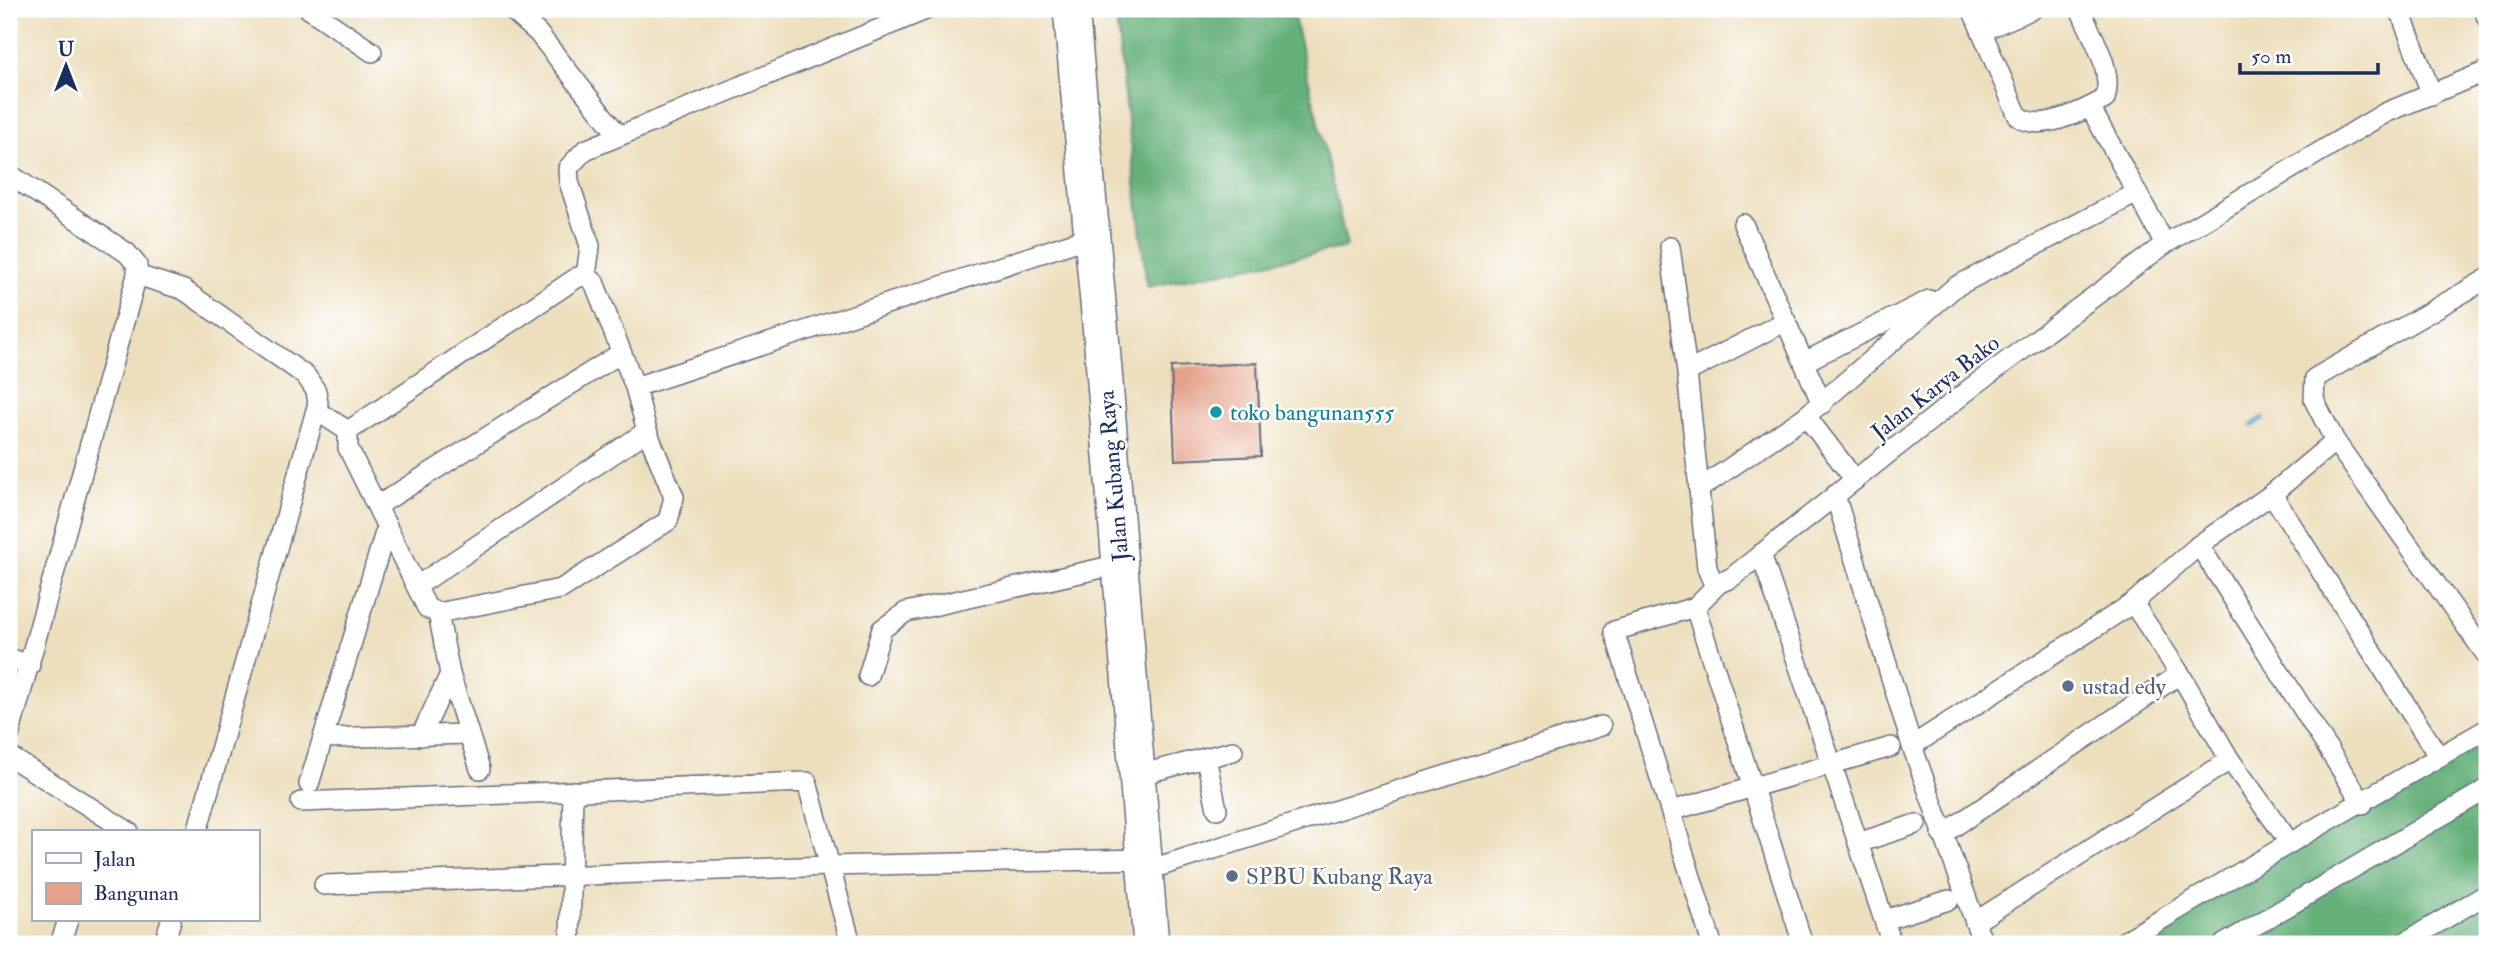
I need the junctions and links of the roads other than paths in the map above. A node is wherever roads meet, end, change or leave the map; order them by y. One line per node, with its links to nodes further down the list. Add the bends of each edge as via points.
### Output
1 (309, 9): 12 (street)
2 (511, 9): 16 (street, via 538,33)
3 (928, 9): 16 (street)
4 (1071, 9): 20 (highway, Jalan Kubang Raya)
5 (1972, 9): 11 (street)
6 (2034, 9): 11 (street)
7 (2080, 9): 15 (street, via 2109,85 2105,99)
8 (2399, 9): 14 (street)
9 (2484, 9): 10 (street)
10 (2487, 18)
11 (1982, 31): 15 (street, via 2024,121 2043,122)
12 (372, 52)
13 (2487, 71): 14 (street, Jalan Karya Bako)
14 (2432, 95): 21 (street, Jalan Karya Bako, via 2385,113)
15 (2090, 107): 18 (street)
16 (620, 136): 24 (street, via 585,150 568,169 591,253)
17 (9, 174): 23 (street, via 127,253 137,265)
18 (2135, 194): 21 (street); 26 (street)
19 (1743, 224): 27 (street)
20 (1090, 237): 31 (street); 46 (highway, Jalan Kubang Raya)
21 (2165, 243): 38 (street, Jalan Karya Bako)
22 (1670, 247): 30 (street)
23 (137, 275): 33 (street, via 184,290 306,376 316,391); 54 (street)
24 (586, 276): 28 (street, via 594,282); 35 (street, via 578,277)
25 (2487, 279): 37 (street, via 2315,378 2314,400)
26 (1955, 287): 29 (street); 32 (street)
27 (1786, 321): 29 (street); 30 (street)
28 (621, 353): 31 (street); 42 (street)
29 (1804, 362): 32 (street)
30 (1687, 372): 39 (street)
31 (635, 387): 36 (street)
32 (1822, 404): 34 (street)
33 (317, 411): 35 (street); 83 (street)
34 (1806, 416): 38 (street); 39 (street)
35 (348, 431): 42 (street, via 348,448)
36 (647, 431): 48 (street); 51 (street, via 674,497 668,521 561,589)
37 (2335, 441): 40 (street); 52 (street)
38 (1856, 480): 41 (street, Jalan Karya Bako)
39 (1699, 489): 47 (street, via 1707,568 1712,580)
40 (2272, 494): 44 (street); 68 (street)
41 (1835, 495): 45 (street, Jalan Karya Bako); 64 (street)
42 (377, 506): 43 (street)
43 (387, 526): 48 (street); 63 (street)
44 (2199, 545): 49 (street); 77 (street)
45 (1761, 554): 47 (street, Jalan Karya Bako); 71 (street)
46 (1120, 564): 57 (street, via 906,612 882,629); 73 (highway, Jalan Kubang Raya)
47 (1719, 583): 50 (street, Jalan Karya Bako)
48 (417, 586): 51 (street, via 427,608)
49 (2133, 603): 56 (street); 64 (street)
50 (1695, 607): 74 (street); 79 (street, via 1614,631)
51 (438, 613): 55 (street)
52 (2487, 656)
53 (9, 658): 54 (street)
54 (30, 664): 61 (street)
55 (450, 674): 60 (street); 62 (street)
56 (2180, 674): 70 (street); 84 (street)
57 (869, 676)
58 (1601, 726): 87 (street)
59 (2487, 729): 68 (street)
60 (469, 734): 62 (street); 72 (street)
61 (9, 736)
62 (421, 736): 63 (street)
63 (323, 738): 76 (street, via 305,793)
64 (1912, 746): 84 (street)
65 (1891, 747): 71 (street)
66 (1233, 751): 69 (street)
67 (9, 755): 80 (street)
68 (2439, 757): 77 (street)
69 (1206, 758): 73 (street); 78 (street)
70 (2230, 760): 86 (street); 96 (street)
71 (1832, 765): 74 (street); 85 (street)
72 (480, 769)
73 (1138, 775): 87 (highway, Jalan Kubang Raya)
74 (1751, 787): 79 (street); 103 (street)
75 (2487, 789): 107 (street)
76 (573, 791): 88 (street, via 807,782); 89 (street)
77 (2362, 804): 86 (street)
78 (1217, 809)
79 (1671, 811): 102 (street)
80 (100, 824): 82 (street)
81 (1916, 824): 85 (street)
82 (122, 830)
83 (198, 830)
84 (1942, 835): 96 (street)
85 (1858, 843): 93 (street)
86 (2290, 843): 106 (street)
87 (1144, 865): 88 (street); 101 (highway, Jalan Kubang Raya)
88 (828, 866): 89 (street); 100 (street)
89 (571, 876): 90 (street); 99 (street)
90 (324, 885)
91 (2487, 894): 108 (street)
92 (1950, 900): 93 (street)
93 (1884, 920): 104 (street)
94 (67, 922): 97 (street)
95 (170, 922): 98 (street)
96 (1975, 922): 105 (street)
97 (60, 944)
98 (164, 944)
99 (570, 944)
100 (851, 944)
101 (1151, 944)
102 (1712, 944)
103 (1803, 944)
104 (1892, 944)
105 (1983, 944)
106 (2120, 944)
107 (2224, 944)
108 (2402, 944)

